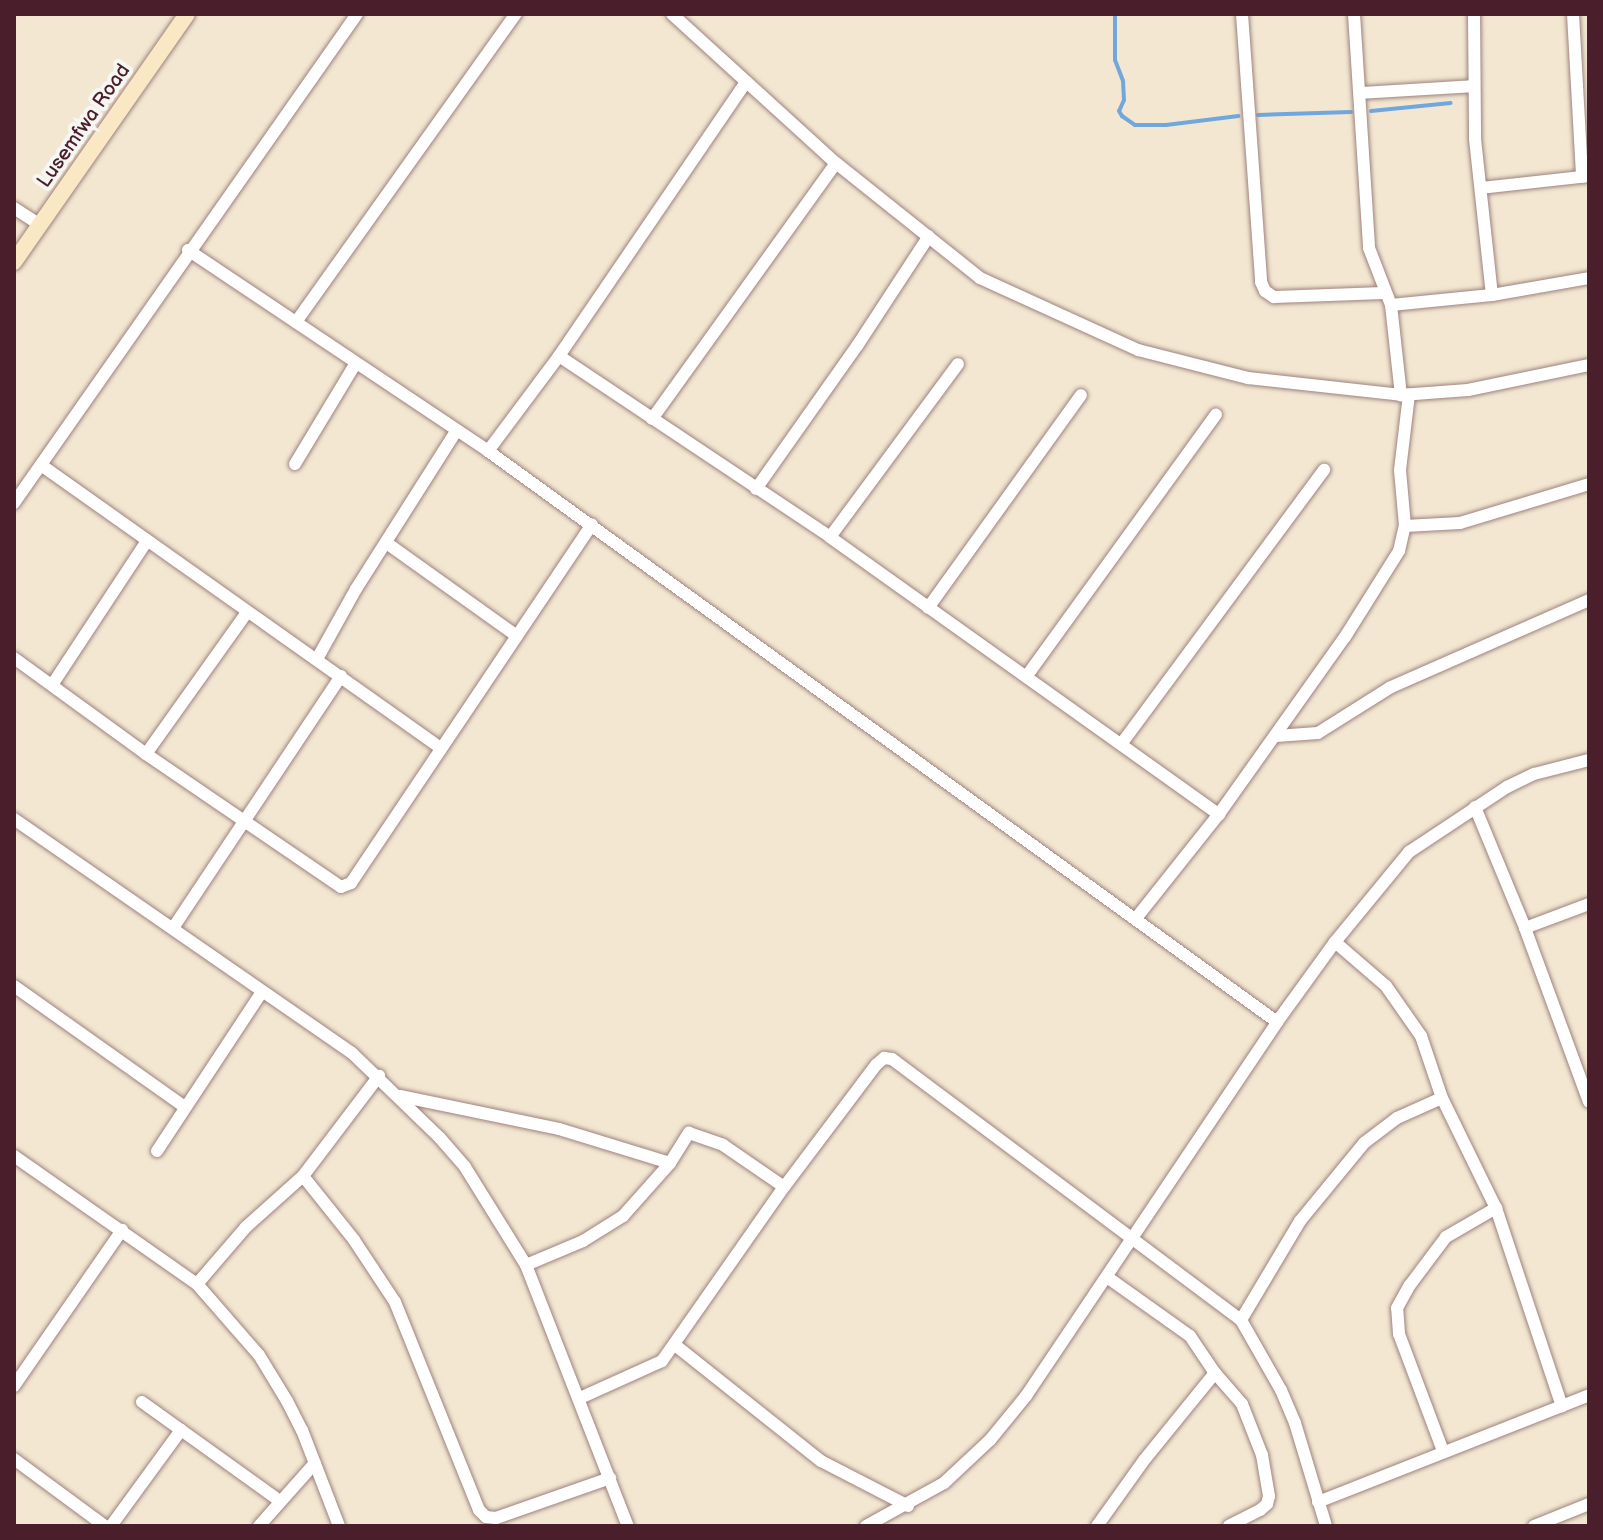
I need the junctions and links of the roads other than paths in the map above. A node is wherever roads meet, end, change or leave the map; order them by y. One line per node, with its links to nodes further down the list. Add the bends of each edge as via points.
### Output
1 (187, 14): 16 (street, Lusemfwa Road)
2 (357, 14): 18 (street)
3 (516, 14): 24 (street)
4 (672, 14): 9 (street)
5 (1242, 14): 21 (street, via 1265,291 1274,297)
6 (1354, 14): 11 (street)
7 (1474, 14): 10 (street)
8 (1573, 14): 13 (street)
9 (746, 82): 12 (street); 25 (street)
10 (1474, 86): 11 (street); 14 (street)
11 (1360, 93): 21 (street, via 1369,248)
12 (836, 163): 17 (street); 32 (street)
13 (1586, 176): 14 (street)
14 (1481, 188): 22 (street)
15 (14, 208): 16 (street)
16 (40, 225): 19 (street, Lusemfwa Road)
17 (929, 236): 30 (street, via 980,278 1138,350 1248,378); 39 (street)
18 (188, 250): 24 (street); 36 (street)
19 (14, 262)
20 (1589, 278): 22 (street)
21 (1384, 293): 23 (street)
22 (1492, 295): 23 (street)
23 (1391, 305): 30 (street)
24 (296, 322): 26 (street)
25 (559, 356): 32 (street); 34 (street)
26 (356, 363): 33 (street); 35 (street)
27 (958, 364): 43 (street)
28 (1589, 365): 30 (street, via 1512,383)
29 (1081, 395): 47 (street)
30 (1405, 395): 42 (street, via 1400,470)
31 (1216, 415): 53 (street)
32 (652, 419): 39 (street)
33 (457, 430): 34 (street); 45 (street)
34 (488, 451): 41 (street)
35 (295, 464)
36 (41, 465): 40 (street); 44 (street)
37 (1324, 470): 56 (street)
38 (1589, 484): 42 (street, via 1460,523)
39 (756, 489): 43 (street)
40 (14, 503)
41 (592, 525): 49 (street); 65 (street)
42 (1405, 526): 55 (street, via 1388,570)
43 (830, 537): 47 (street)
44 (147, 541): 48 (street); 54 (street)
45 (388, 544): 49 (street); 51 (street)
46 (1589, 600): 55 (street, via 1391,687 1318,733)
47 (928, 608): 53 (street)
48 (246, 614): 51 (street); 58 (street)
49 (517, 636): 57 (street)
50 (14, 658): 54 (street)
51 (317, 659): 52 (street)
52 (341, 676): 57 (street); 63 (street)
53 (1026, 677): 56 (street)
54 (52, 685): 58 (street)
55 (1276, 736): 61 (street)
56 (1122, 743): 61 (street)
57 (440, 748): 63 (street, via 351,883 341,887)
58 (146, 754): 63 (street)
59 (1589, 760): 60 (street, via 1534,774)
60 (1475, 807): 67 (street); 68 (street, via 1409,852)
61 (1219, 814): 65 (street)
62 (14, 819): 66 (street)
63 (243, 821): 66 (street)
64 (1589, 904): 67 (street)
65 (1137, 917): 71 (street)
66 (173, 928): 70 (street)
67 (1525, 928): 75 (street)
68 (1335, 942): 71 (street); 74 (street, via 1405,1008 1421,1036)
69 (14, 986): 76 (street)
70 (262, 992): 72 (street); 76 (street)
71 (1277, 1022): 84 (street)
72 (379, 1076): 73 (street); 80 (street)
73 (400, 1096): 79 (street, via 559,1129); 85 (street, via 465,1167)
74 (1442, 1098): 82 (street); 88 (street, via 1397,1118 1364,1143 1300,1221)
75 (1588, 1098)
76 (185, 1107): 77 (street)
77 (157, 1151)
78 (14, 1156): 83 (street)
79 (670, 1163): 81 (street, via 683,1137 696,1133); 85 (street, via 605,1229)
80 (303, 1176): 87 (street, via 246,1227); 100 (street, via 395,1302 486,1517)
81 (784, 1187): 84 (street, via 876,1065 892,1059); 89 (street)
82 (1496, 1208): 95 (street); 97 (street, via 1446,1237 1397,1308 1399,1334)
83 (122, 1230): 87 (street); 91 (street)
84 (1133, 1237): 86 (street); 88 (street)
85 (526, 1265): 93 (street)
86 (1107, 1277): 90 (street, via 1190,1336); 104 (street, via 990,1440 944,1483)
87 (197, 1284): 99 (street, via 259,1355)
88 (1241, 1320): 102 (street, via 1281,1390)
89 (675, 1345): 93 (street, via 656,1366); 104 (street, via 821,1461)
90 (1215, 1373): 111 (street); 112 (street, via 1242,1404 1253,1428 1269,1496 1260,1510)
91 (14, 1386)
92 (1589, 1395): 95 (street)
93 (580, 1398): 100 (street)
94 (142, 1402): 96 (street)
95 (1562, 1406): 97 (street)
96 (181, 1430): 101 (street); 106 (street)
97 (1443, 1451): 102 (street)
98 (14, 1459): 105 (street)
99 (315, 1463): 101 (street); 108 (street)
100 (610, 1478): 109 (street)
101 (280, 1501): 107 (street)
102 (1318, 1502): 113 (street)
103 (1589, 1504): 114 (street)
104 (908, 1506): 110 (street)
105 (105, 1526)
106 (111, 1526)
107 (259, 1526)
108 (339, 1526)
109 (628, 1526)
110 (866, 1526)
111 (1097, 1526)
112 (1229, 1526)
113 (1326, 1526)
114 (1534, 1526)

